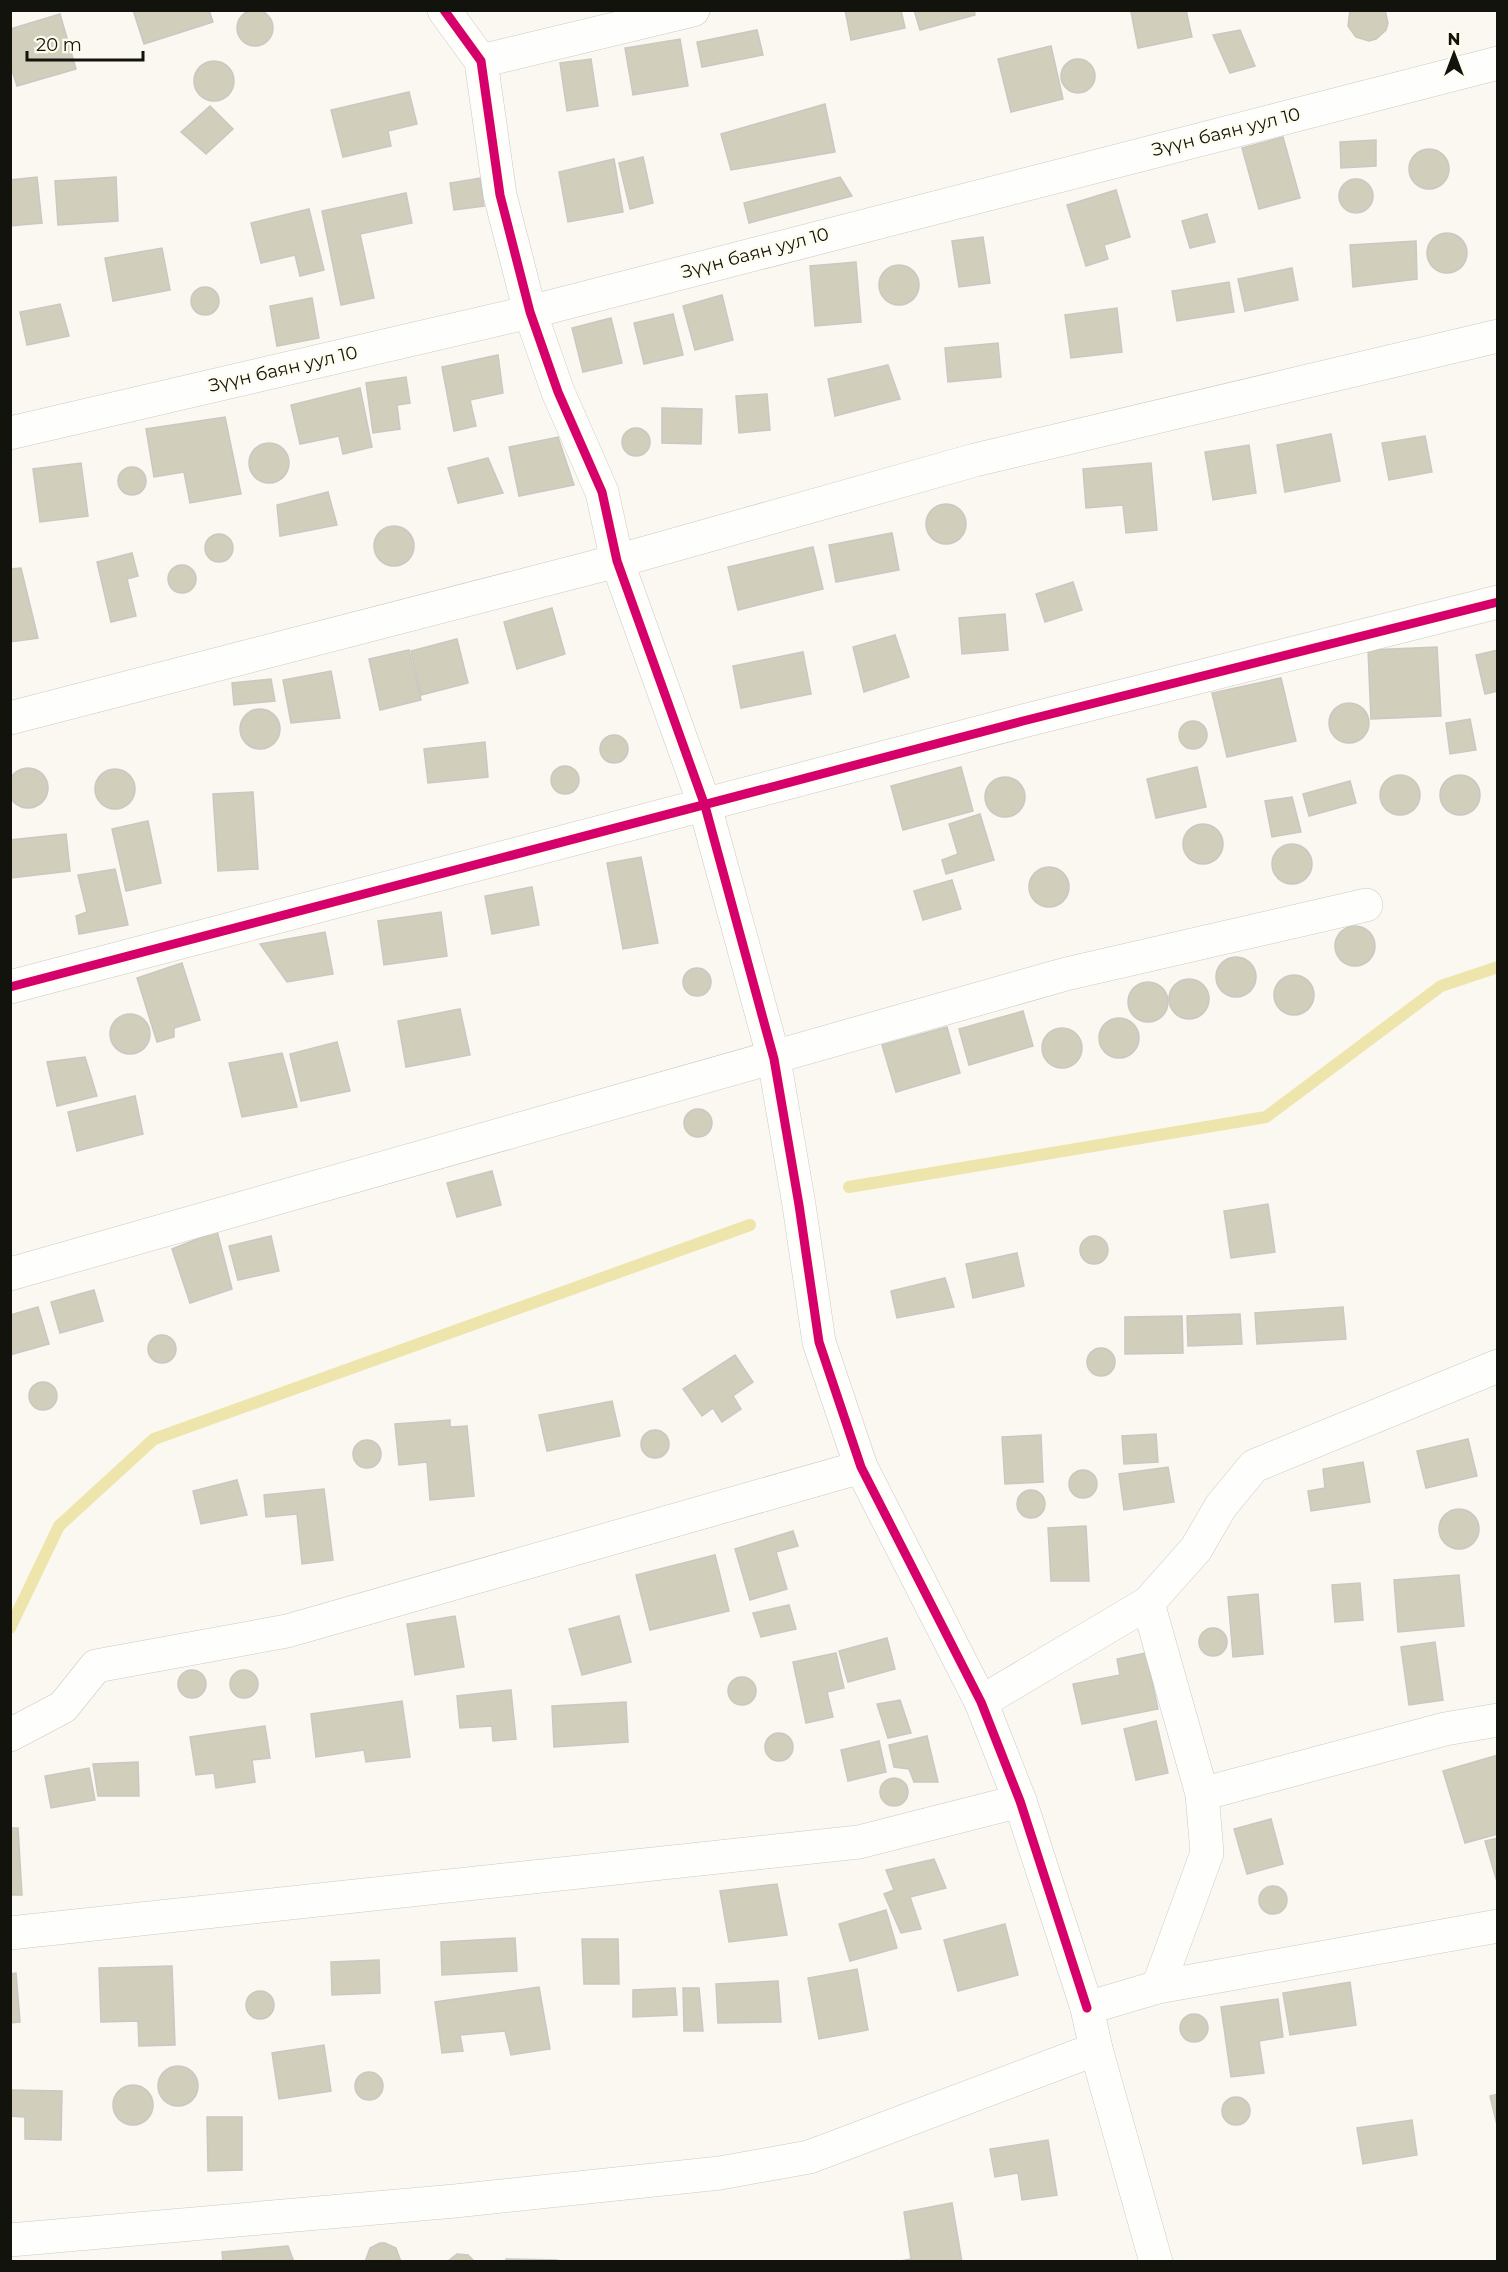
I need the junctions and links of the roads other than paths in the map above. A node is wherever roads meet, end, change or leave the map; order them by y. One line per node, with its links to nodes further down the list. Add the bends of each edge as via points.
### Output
1 (444, 10): 3 (street)
2 (693, 10): 3 (street)
3 (481, 61): 5 (street, via 500,195)
4 (1497, 63): 5 (street, Зүүн баян уул 10)
5 (530, 312): 7 (street, Зүүн баян уул 10); 8 (street, via 558,392 602,492)
6 (1497, 336): 8 (street, via 975,460)
7 (10, 433)
8 (617, 561): 10 (street); 11 (street)
9 (1497, 602): 11 (street)
10 (10, 718)
11 (705, 806): 13 (street); 14 (street)
12 (1366, 905): 14 (street, via 1066,974)
13 (10, 987)
14 (774, 1059): 15 (street); 17 (street, via 819,1342)
15 (10, 1274)
16 (1497, 1366): 18 (street, via 1254,1466 1221,1506 1196,1549)
17 (861, 1467): 19 (street); 21 (street, via 287,1631 96,1666 63,1707)
18 (1148, 1603): 19 (street); 22 (street)
19 (981, 1702): 23 (street)
20 (1497, 1720): 22 (street)
21 (10, 1735)
22 (1202, 1794): 26 (street, via 1207,1853)
23 (1020, 1801): 25 (street, via 859,1842); 27 (street)
24 (1497, 1926): 26 (street)
25 (10, 1934)
26 (1158, 1987): 27 (street)
27 (1087, 2008): 28 (street)
28 (1096, 2049): 29 (street, via 808,2157 720,2174); 30 (street)
29 (10, 2240)
30 (1156, 2262)

